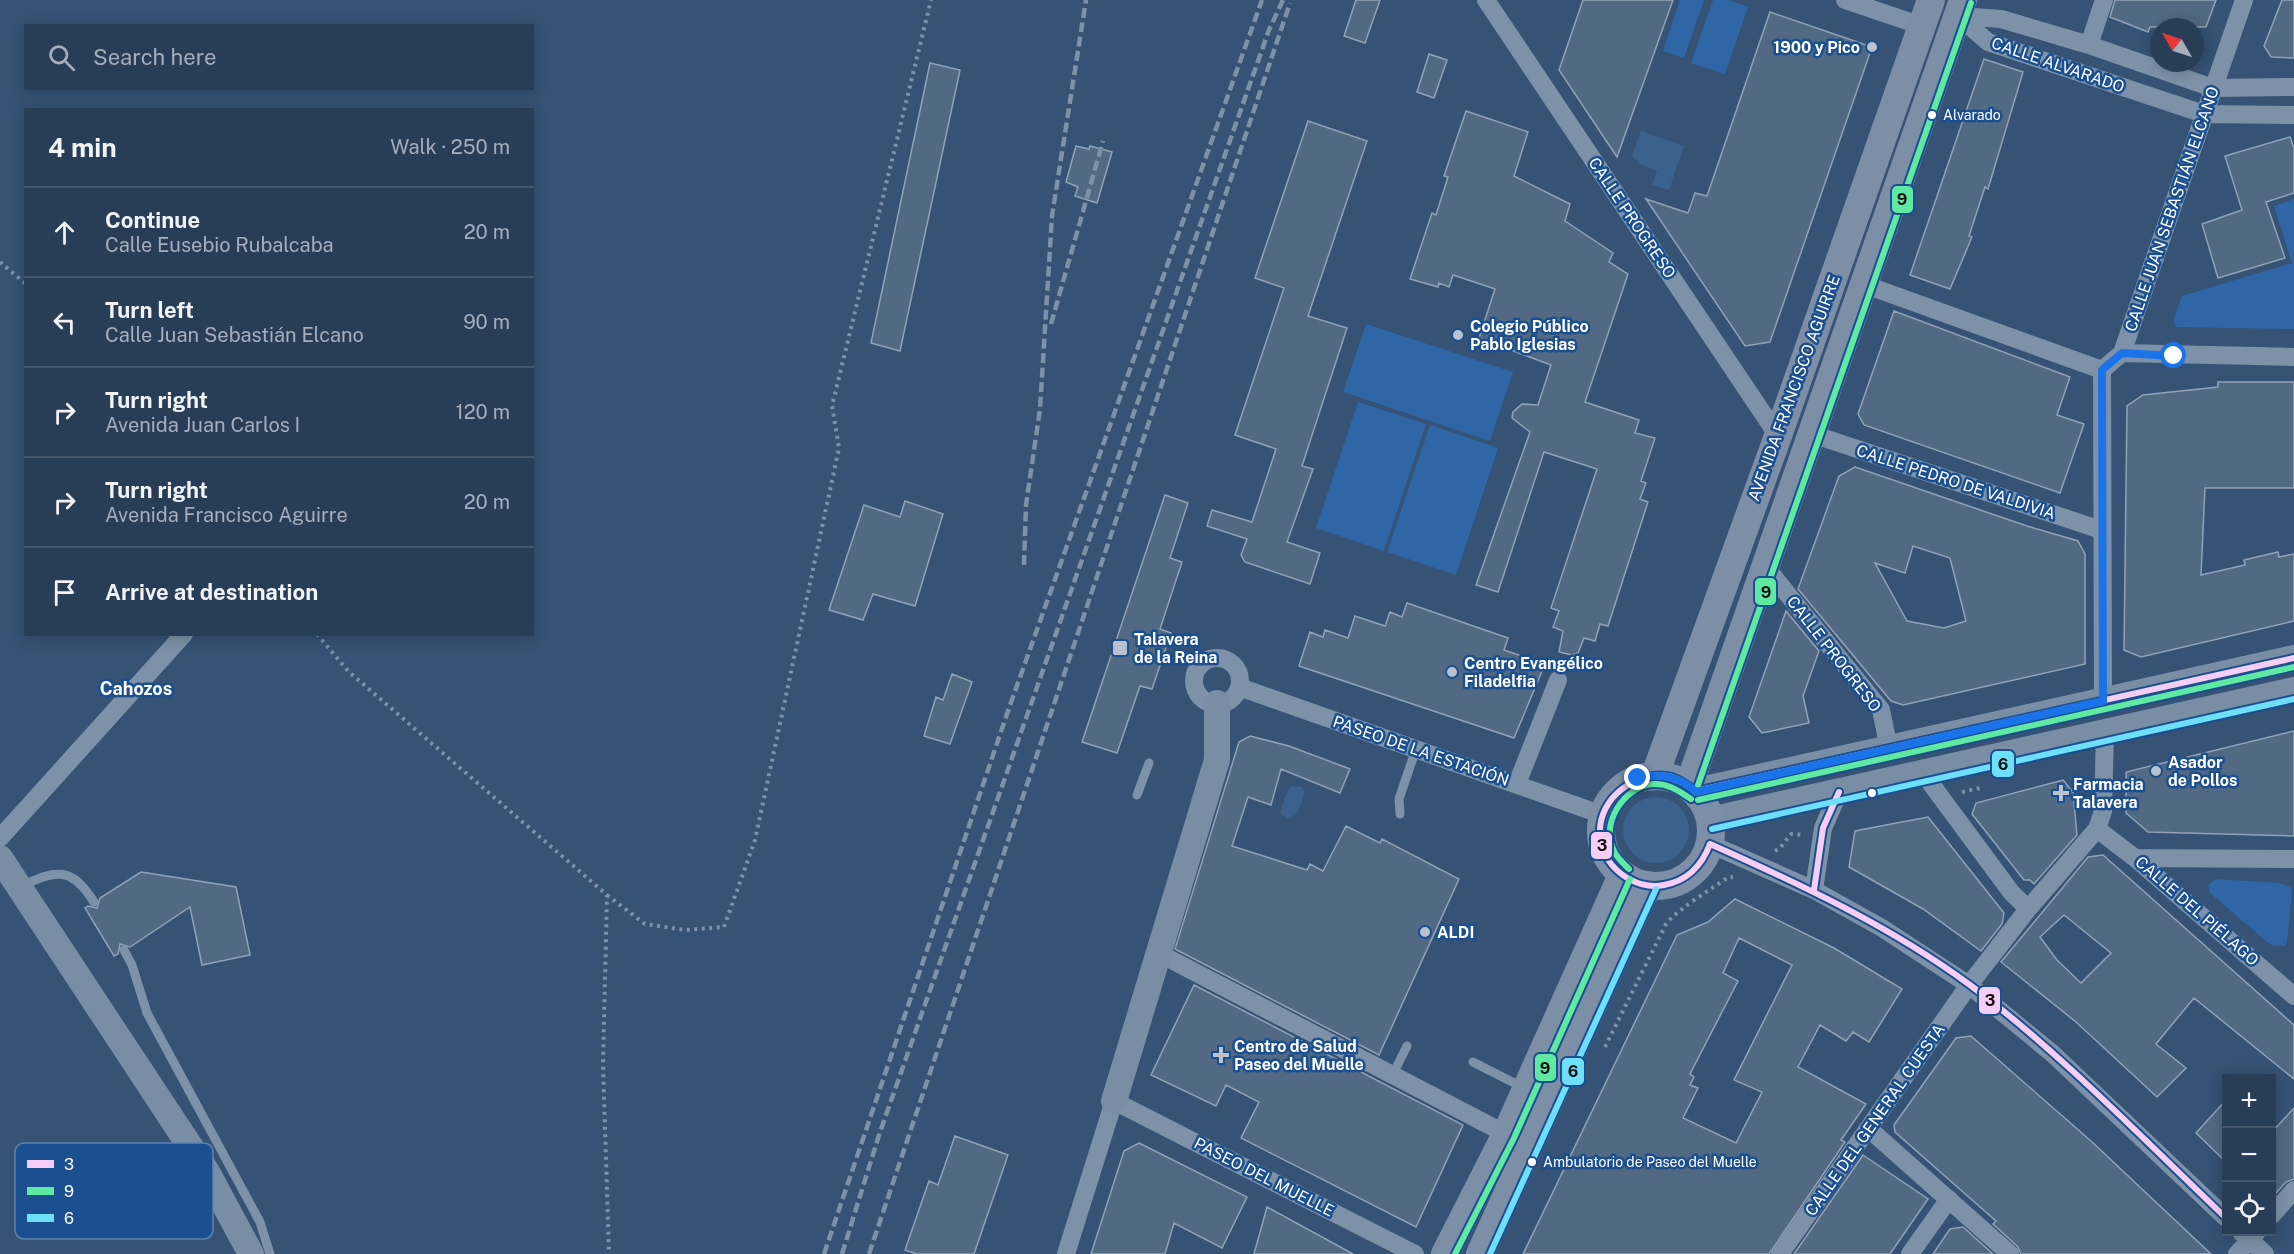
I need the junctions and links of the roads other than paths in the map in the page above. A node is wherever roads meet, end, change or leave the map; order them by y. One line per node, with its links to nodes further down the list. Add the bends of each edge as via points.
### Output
1 (1486, 0): 17 (street, CALLE PROGRESO)
2 (1845, 0): 6 (street)
3 (2104, 0): 7 (street)
4 (2244, 0): 9 (street, CALLE JUAN SEBASTIÁN ELCANO)
5 (1960, 8): 7 (street, CALLE ALVARADO); 10 (street, CALLE ALVARADO, via 1988,42); 12 (main road, AVENIDA FRANCISCO AGUIRRE)
6 (1926, 13): 17 (main road, AVENIDA FRANCISCO AGUIRRE)
7 (2088, 45): 9 (street, CALLE ALVARADO)
8 (2294, 87): 9 (street, CALLE ALVARADO)
9 (2213, 88): 10 (street, CALLE JUAN SEBASTIÁN ELCANO)
10 (2204, 114): 11 (street, CALLE ALVARADO); 13 (street, CALLE JUAN SEBASTIÁN ELCANO)
11 (2294, 115)
12 (1863, 284): 15 (street); 16 (main road, AVENIDA FRANCISCO AGUIRRE)
13 (2122, 353): 14 (street); 15 (street, CALLE JUAN SEBASTIÁN ELCANO)
14 (2294, 357)
15 (2102, 370): 18 (street)
16 (1812, 434): 18 (street, CALLE PEDRO DE VALDIVIA); 19 (main road, AVENIDA FRANCISCO AGUIRRE)
17 (1778, 436): 32 (main road, AVENIDA FRANCISCO AGUIRRE)
18 (2101, 530): 25 (street)
19 (1765, 566): 29 (street, CALLE PROGRESO, via 1881,710); 34 (main road, AVENIDA FRANCISCO AGUIRRE)
20 (182, 636): 41 (street)
21 (2294, 658): 25 (street)
22 (1558, 680): 33 (street)
23 (1239, 687): 26 (street, via 1231,699); 26 (street, via 1239,672 1234,666 1222,658 1207,660 1197,671 1195,686 1203,698); 28 (street, PASEO DE LA ESTACIÓN)
24 (2294, 690): 27 (street)
25 (2103, 701): 29 (street)
26 (1217, 703): 51 (street, via 1217,760)
27 (2105, 732): 31 (street); 39 (street, via 2103,811)
28 (1416, 749): 33 (street, PASEO DE LA ESTACIÓN); 37 (lane, via 1399,800)
29 (1889, 749): 34 (street)
30 (1149, 763): 36 (lane)
31 (1923, 773): 35 (street); 49 (street, via 2011,892)
32 (1655, 775): 34 (main road, via 1670,777); 38 (main road, via 1638,778 1623,787 1610,799)
33 (1517, 784): 38 (street, PASEO DE LA ESTACIÓN)
34 (1692, 789): 40 (main road, via 1705,805)
35 (1839, 792): 40 (street); 47 (street, via 1823,828)
36 (1137, 795)
37 (1400, 814)
38 (1603, 815): 45 (main road, via 1600,829 1609,861)
39 (2097, 830): 43 (street, CALLE DEL PIÉLAGO); 49 (street, CALLE DEL GENERAL CUESTA)
40 (1710, 832): 45 (main road, via 1700,864 1687,876 1666,885); 47 (street)
41 (0, 838)
42 (0, 858): 46 (street)
43 (2135, 858): 44 (street); 53 (street, CALLE DEL PIÉLAGO)
44 (2294, 859)
45 (1635, 880): 57 (main road); 74 (main road)
46 (20, 888): 48 (lane, via 50,874 61,874 80,881); 61 (street)
47 (1814, 890): 52 (street, via 1882,928)
48 (94, 902)
49 (2028, 909): 52 (street, CALLE DEL GENERAL CUESTA)
50 (124, 950): 70 (lane, via 147,1013 260,1222)
51 (1160, 954): 56 (street); 58 (street)
52 (1969, 985): 59 (street, CALLE DEL GENERAL CUESTA); 66 (street, via 2053,1054)
53 (2294, 996)
54 (1407, 1046): 56 (lane)
55 (1473, 1062): 57 (lane)
56 (1393, 1074): 60 (street)
57 (1526, 1089): 60 (main road)
58 (1114, 1101): 71 (street); 72 (street, PASEO DEL MUELLE)
59 (1869, 1129): 64 (street); 75 (street, CALLE DEL GENERAL CUESTA)
60 (1506, 1134): 73 (main road)
61 (187, 1143)
62 (213, 1184): 69 (street)
63 (2294, 1190): 65 (street)
64 (1949, 1198): 76 (street); 77 (street)
65 (2276, 1210)
66 (2222, 1214)
67 (2248, 1236): 78 (street)
68 (2251, 1236): 79 (street)
69 (251, 1254)
70 (270, 1254)
71 (1066, 1254)
72 (1415, 1254)
73 (1445, 1254)
74 (1480, 1254)
75 (1780, 1254)
76 (1910, 1254)
77 (2010, 1254)
78 (2237, 1254)
79 (2265, 1254)

